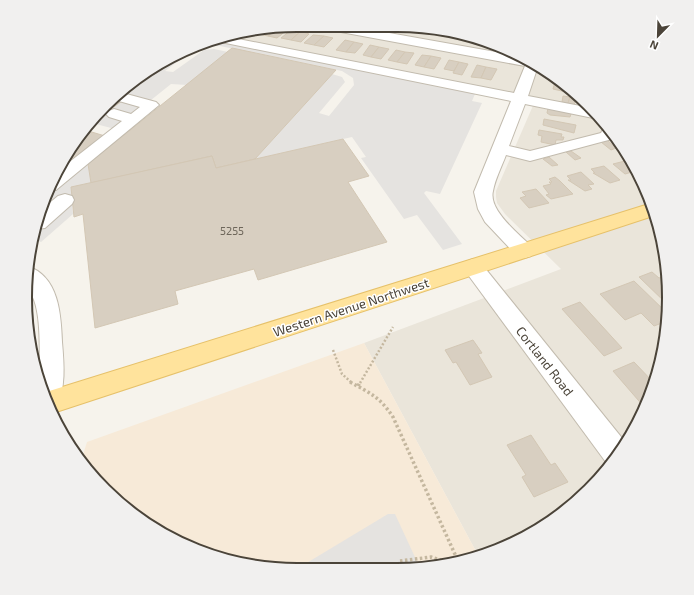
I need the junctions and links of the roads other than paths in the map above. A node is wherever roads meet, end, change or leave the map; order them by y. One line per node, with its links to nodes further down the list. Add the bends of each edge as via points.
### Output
1 (374, 32): 3 (street)
2 (230, 41): 7 (street)
3 (468, 45): 4 (street)
4 (506, 56)
5 (531, 69): 7 (street)
6 (123, 97): 10 (street, via 151,105)
7 (518, 99): 8 (street); 12 (street)
8 (586, 112)
9 (114, 114): 10 (street)
10 (134, 119): 13 (street)
11 (607, 136): 12 (street, via 530,156)
12 (499, 148): 17 (street, via 484,187 484,203 504,231)
13 (60, 178)
14 (65, 200): 16 (street)
15 (648, 211): 17 (main road, Western Avenue Northwest)
16 (44, 218)
17 (524, 251): 18 (main road, Western Avenue Northwest)
18 (473, 267): 21 (main road, Western Avenue Northwest); 22 (street, Cortland Road)
19 (33, 280): 20 (street, via 42,289 49,309 52,374)
20 (49, 392)
21 (53, 401)
22 (614, 450)

